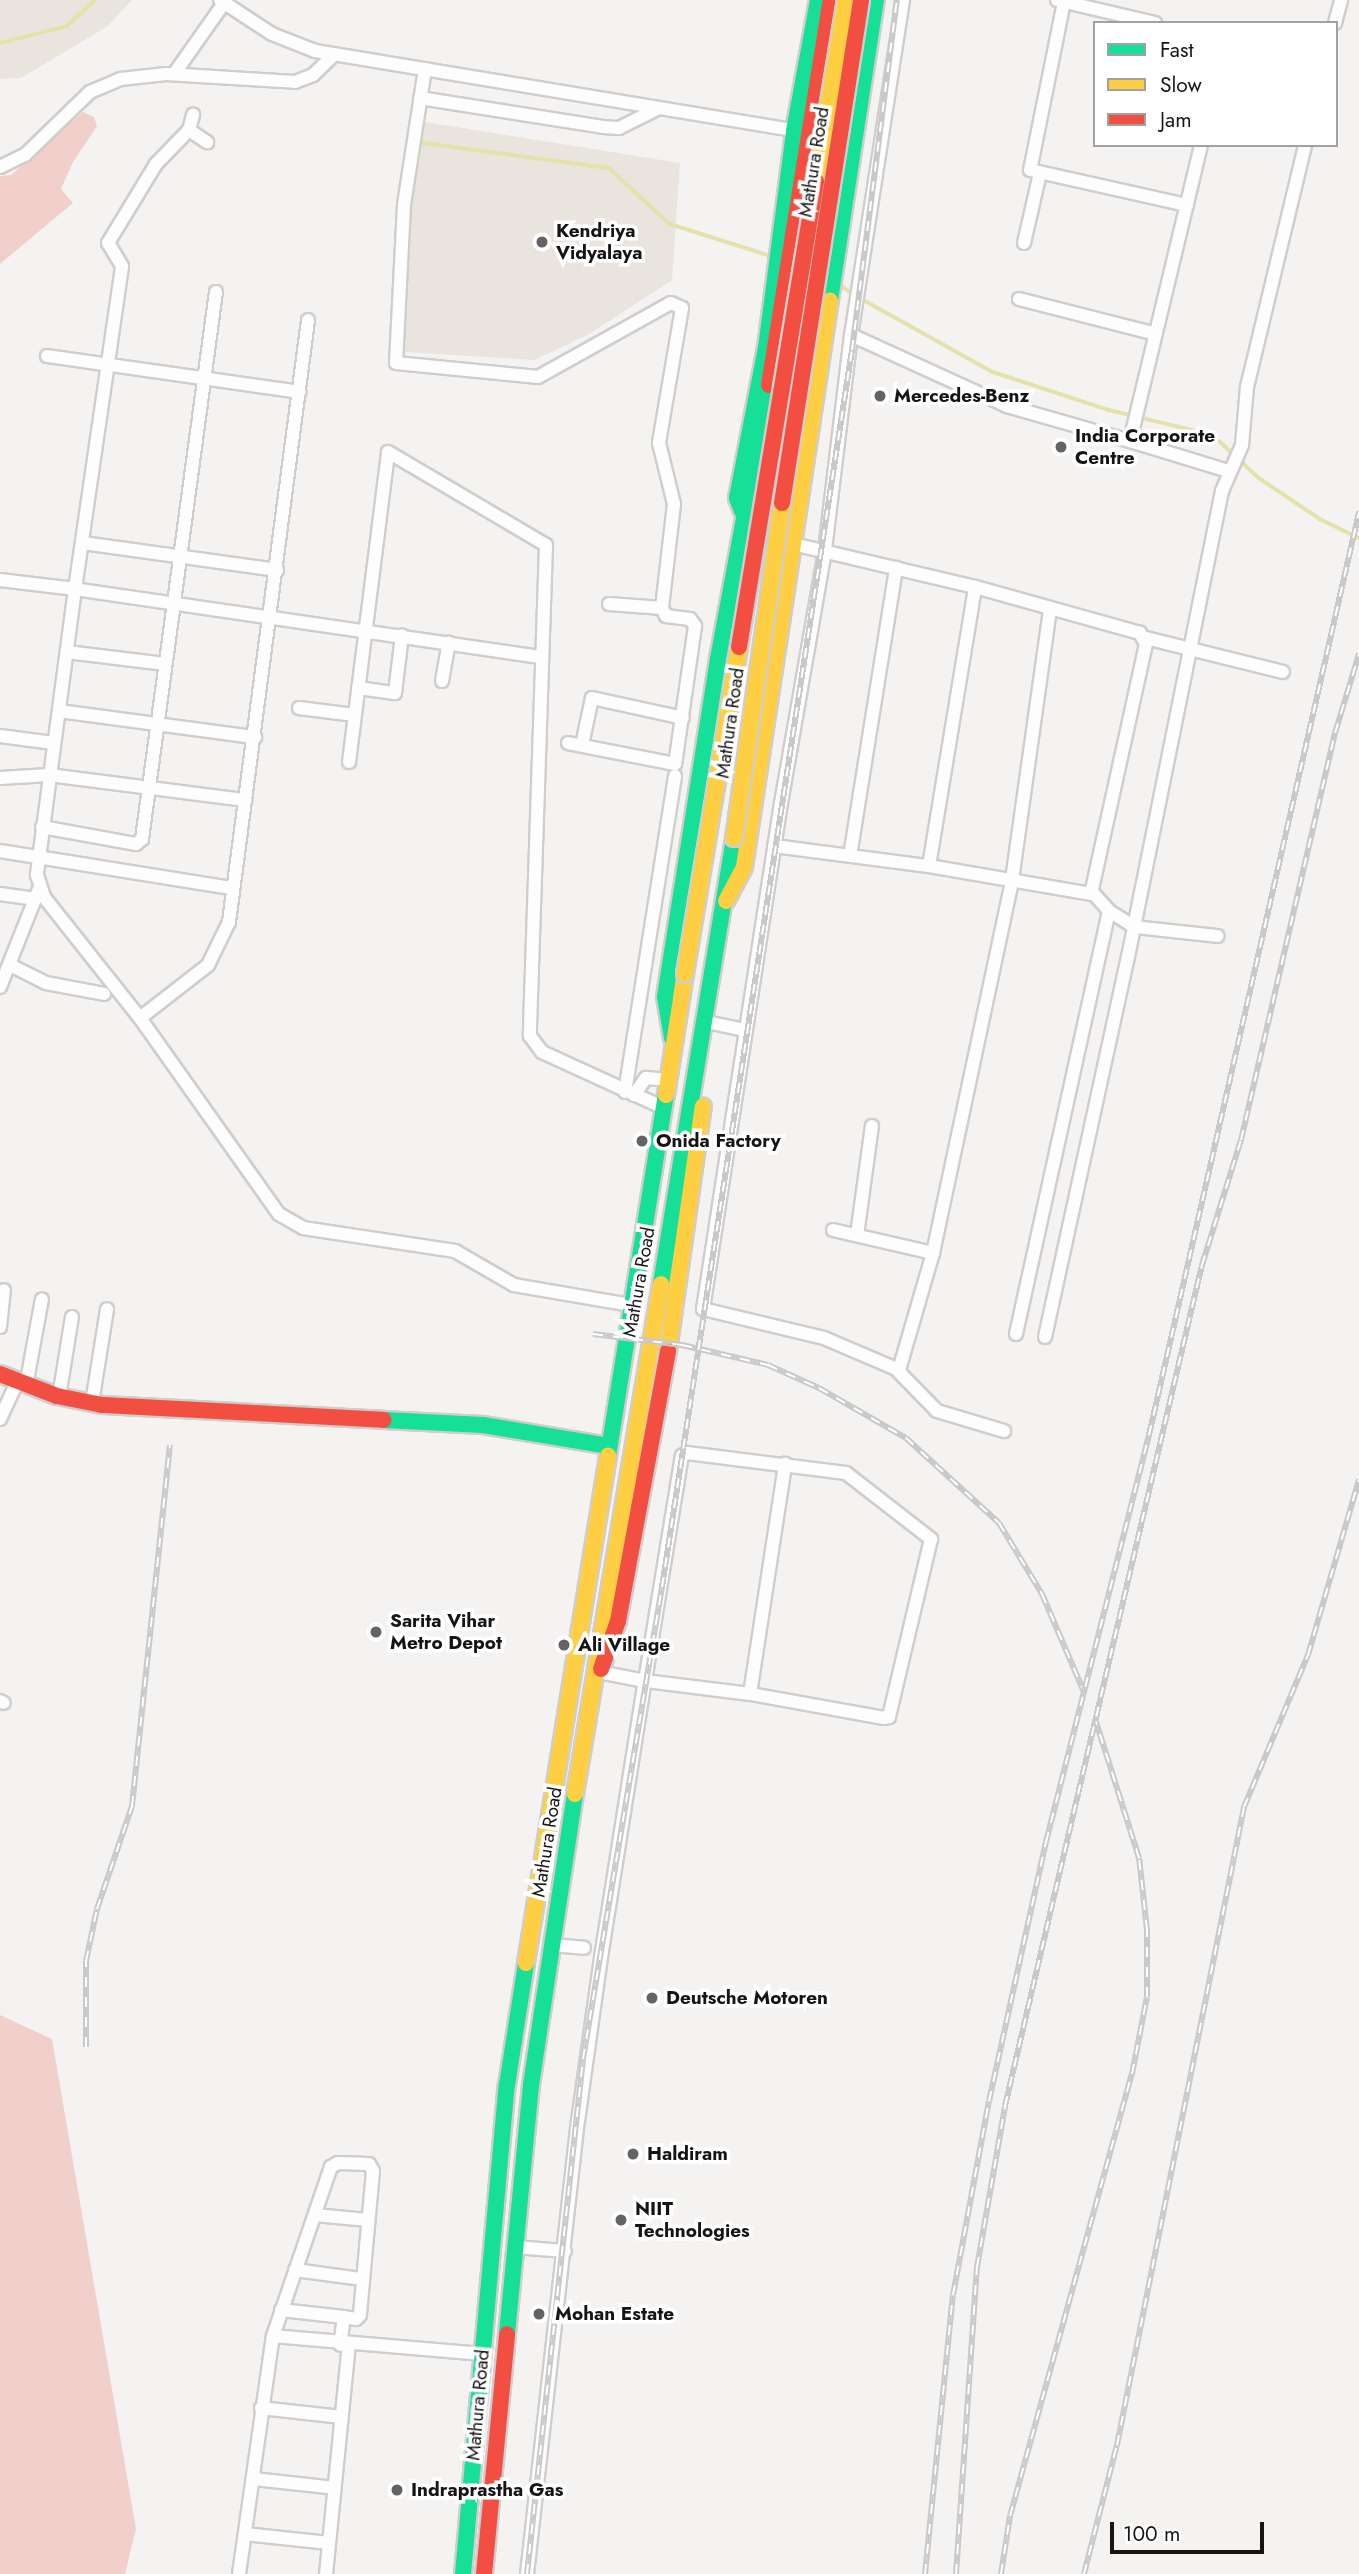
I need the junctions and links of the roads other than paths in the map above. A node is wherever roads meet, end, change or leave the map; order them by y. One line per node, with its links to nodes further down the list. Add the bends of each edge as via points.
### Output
1 (818, 0): 12 (main road)
2 (831, 0): 12 (main road, Mathura Road)
3 (846, 0): 107 (main road, Mathura Road, bridge)
4 (861, 0): 97 (main road, Mathura Road, bridge, via 790,446)
5 (876, 0): 13 (main road, Mathura Road)
6 (903, 0): 15 (street)
7 (1341, 0): 11 (street)
8 (222, 1): 14 (street, via 272,34); 17 (street)
9 (1060, 1): 10 (street); 28 (street, via 1029,164)
10 (1146, 21)
11 (1336, 21)
12 (819, 36): 13 (main road); 22 (main road); 23 (main road, Mathura Road)
13 (867, 51): 15 (street); 30 (main road, Mathura Road)
14 (335, 54): 16 (street); 17 (street, via 313,75 295,82)
15 (893, 57): 38 (street)
16 (425, 69): 18 (street); 19 (street)
17 (174, 74): 27 (street, via 121,79 98,89 25,155)
18 (421, 98): 19 (street, via 619,128); 56 (street, via 404,205 396,363 538,377 671,303 681,307 659,443 674,504)
19 (659, 108): 22 (street)
20 (193, 115): 21 (street)
21 (189, 130): 24 (street); 40 (street, via 156,164 108,243 122,266)
22 (794, 131): 23 (street); 33 (main road, via 782,244)
23 (812, 134): 29 (main road, Mathura Road)
24 (207, 142)
25 (1201, 147): 31 (street)
26 (1305, 147): 44 (street, via 1247,387)
27 (0, 167)
28 (1040, 173): 31 (street); 32 (street)
29 (803, 186): 30 (main road); 33 (main road, Mathura Road)
30 (844, 195): 46 (main road, Mathura Road)
31 (1187, 205): 37 (street)
32 (1024, 243)
33 (787, 265): 107 (main road, Mathura Road, via 665,997)
34 (216, 292): 41 (street)
35 (1019, 299): 37 (street)
36 (308, 320): 42 (street)
37 (1156, 334): 43 (street)
38 (851, 335): 43 (street, via 1007,406); 47 (street)
39 (47, 356): 40 (street)
40 (108, 365): 41 (street); 45 (street)
41 (205, 379): 42 (street); 48 (street)
42 (299, 392): 50 (street)
43 (1131, 437): 44 (street)
44 (1234, 461): 63 (street)
45 (83, 543): 48 (street); 53 (street)
46 (793, 544): 47 (street); 97 (main road, Mathura Road, via 744,867)
47 (825, 551): 49 (street); 87 (street)
48 (180, 558): 50 (street); 54 (street)
49 (896, 568): 52 (street); 89 (street)
50 (276, 570): 58 (street)
51 (0, 580): 53 (street)
52 (975, 587): 57 (street); 91 (street)
53 (75, 589): 54 (street); 64 (street)
54 (174, 603): 58 (street); 66 (street)
55 (609, 604): 56 (street)
56 (662, 608): 73 (street, via 666,616 690,619 695,626)
57 (1050, 609): 61 (street); 92 (street)
58 (271, 618): 59 (street); 76 (street)
59 (366, 630): 60 (street); 65 (street, via 388,452 546,545); 69 (street)
60 (402, 635): 62 (street); 69 (street, via 395,693)
61 (1146, 638): 63 (street); 94 (street)
62 (449, 643): 65 (street); 68 (street)
63 (1188, 651): 67 (street); 99 (street)
64 (67, 652): 66 (street); 71 (street)
65 (540, 657): 109 (street, via 530,1035 542,1052)
66 (165, 664): 74 (street)
67 (1283, 672)
68 (442, 681)
69 (359, 688): 72 (street)
70 (299, 708): 72 (street)
71 (59, 711): 74 (street); 77 (street)
72 (355, 715): 80 (street)
73 (683, 718): 79 (street, via 675,764); 79 (street, via 592,698)
74 (158, 724): 76 (street); 84 (street)
75 (0, 736): 77 (street)
76 (255, 737): 85 (street)
77 (54, 743): 81 (street)
78 (568, 743): 79 (street)
79 (582, 746)
80 (349, 762)
81 (49, 775): 83 (street); 84 (street); 86 (street)
82 (675, 776): 109 (street)
83 (0, 778)
84 (149, 786): 85 (street); 86 (street, via 139,843)
85 (245, 800): 93 (street)
86 (43, 827): 90 (street)
87 (774, 846): 89 (street); 106 (street)
88 (0, 851): 90 (street)
89 (850, 856): 91 (street)
90 (38, 859): 93 (street); 96 (street)
91 (929, 866): 92 (street)
92 (1012, 880): 94 (street); 114 (street)
93 (231, 888): 104 (street, via 229,922 208,965)
94 (1093, 893): 98 (street)
95 (0, 894): 96 (street)
96 (38, 894): 101 (street); 104 (street)
97 (726, 901): 105 (main road, Mathura Road)
98 (1109, 911): 99 (street); 121 (street)
99 (1135, 927): 100 (street); 122 (street)
100 (1218, 936)
101 (5, 971): 102 (street); 103 (street)
102 (0, 987)
103 (104, 994)
104 (139, 1018): 117 (street, via 279,1214 289,1221 303,1228 449,1250 514,1286)
105 (707, 1022): 106 (street); 132 (main road, Mathura Road)
106 (746, 1030): 123 (street, via 704,1309 824,1338)
107 (673, 1042): 108 (main road, Mathura Road)
108 (667, 1080): 109 (street, via 646,1078); 110 (main road, Mathura Road)
109 (630, 1094): 110 (street)
110 (662, 1107): 117 (main road, Mathura Road)
111 (872, 1126): 113 (street)
112 (832, 1230): 113 (street)
113 (857, 1236): 114 (street)
114 (933, 1253): 123 (street, via 903,1366)
115 (4, 1290): 120 (street)
116 (42, 1298): 125 (street)
117 (631, 1305): 130 (main road, Mathura Road)
118 (107, 1309): 127 (street)
119 (72, 1317): 126 (street)
120 (0, 1326)
121 (1016, 1334)
122 (1045, 1337)
123 (897, 1370): 129 (street, via 937,1411)
124 (0, 1374): 125 (main road)
125 (21, 1384): 126 (main road); 128 (street)
126 (59, 1397): 127 (main road)
127 (92, 1403): 130 (main road, via 483,1425)
128 (0, 1419)
129 (1004, 1431)
130 (608, 1446): 147 (main road, Mathura Road, via 507,2085)
131 (785, 1464): 133 (street, via 682,1456); 134 (street); 134 (street, via 854,1476 928,1535 932,1545 889,1717)
132 (596, 1672): 133 (street); 135 (main road, Mathura Road)
133 (645, 1681): 134 (street); 140 (street, via 602,1951)
134 (750, 1694)
135 (552, 1945): 136 (street); 139 (main road, Mathura Road)
136 (584, 1948)
137 (315, 2214): 138 (street); 138 (street, via 331,2167 369,2164 373,2171); 141 (street)
138 (368, 2220): 142 (street)
139 (514, 2247): 140 (street); 157 (main road, Mathura Road)
140 (565, 2251): 158 (street)
141 (295, 2270): 142 (street); 143 (street)
142 (362, 2279): 144 (street, via 359,2318)
143 (281, 2310): 144 (street); 145 (street)
144 (344, 2317): 146 (street)
145 (273, 2336): 146 (street); 148 (street)
146 (344, 2344): 147 (street); 149 (street)
147 (482, 2354): 156 (main road, Mathura Road)
148 (261, 2408): 149 (street); 150 (street)
149 (341, 2417): 151 (street)
150 (254, 2479): 151 (street); 152 (street)
151 (335, 2488): 153 (street)
152 (245, 2534): 153 (street); 154 (street)
153 (329, 2543): 155 (street)
154 (239, 2574)
155 (326, 2574)
156 (463, 2574)
157 (484, 2574)
158 (527, 2574)

